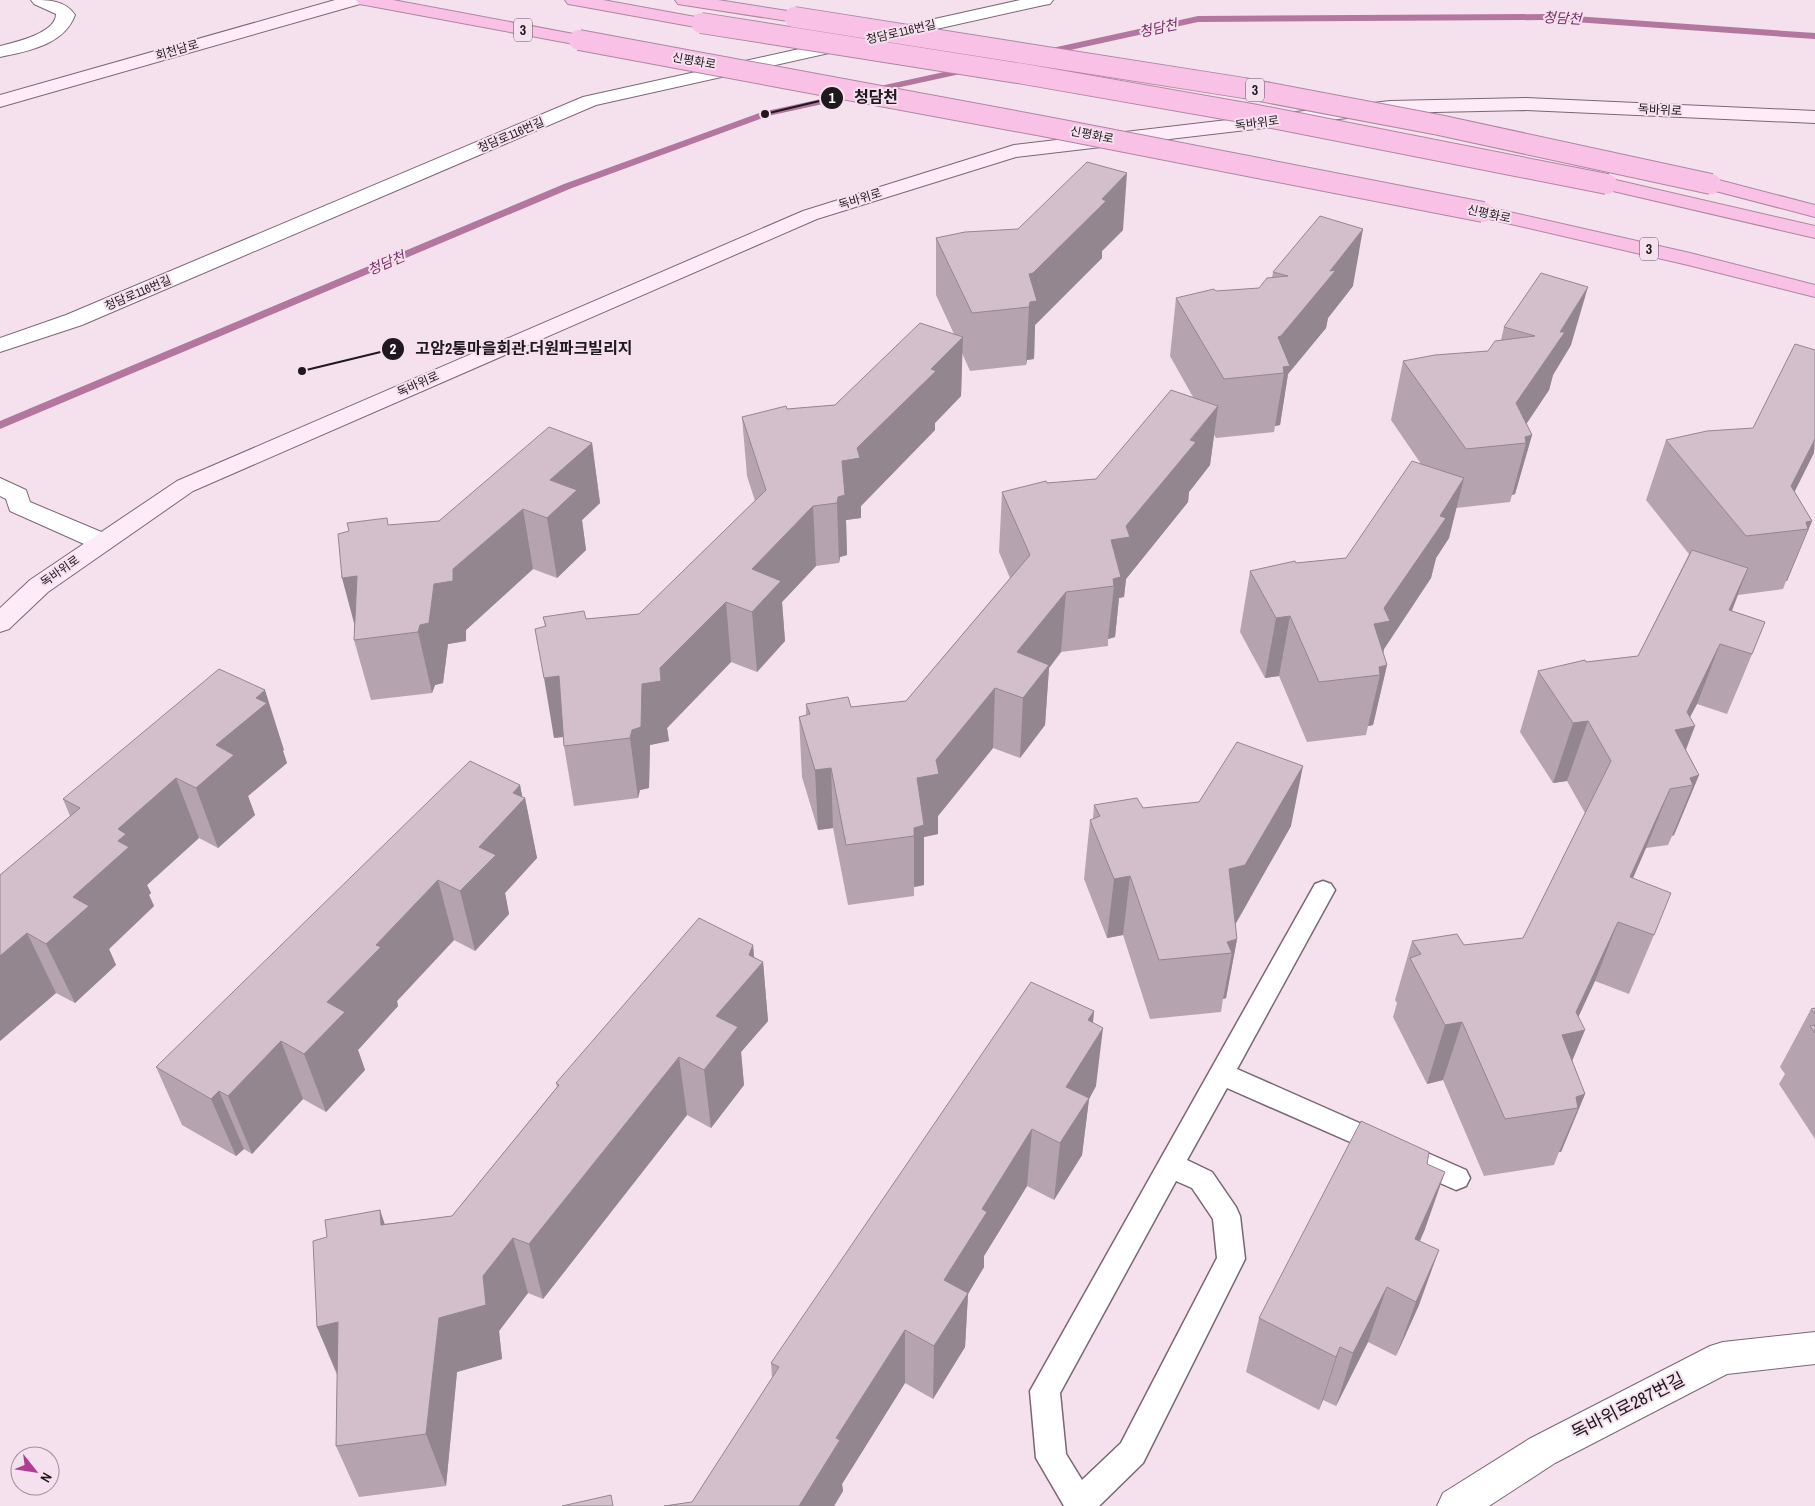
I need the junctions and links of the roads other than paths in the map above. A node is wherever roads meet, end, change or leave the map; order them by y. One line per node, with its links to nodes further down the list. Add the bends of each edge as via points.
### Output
1 (40, 0): 7 (street, via 63,10 66,20 59,28 34,42)
2 (354, 0): 8 (main road, 회천남로)
3 (365, 0): 12 (highway, 신평화로 / 3, bridge, via 1483,212 1690,258)
4 (574, 0): 11 (highway, 3, bridge, via 1252,114 1607,184)
5 (684, 0): 10 (highway, 3, bridge, via 1254,90 1439,124 1711,184)
6 (1044, 0): 13 (street, 청담로116번길, via 590,101 74,320)
7 (0, 52)
8 (0, 101)
9 (1815, 117): 15 (main road, 독바위로, via 1526,104 1390,107 1014,151 783,226 185,486)
10 (1815, 211)
11 (1815, 232)
12 (1815, 291)
13 (0, 344)
14 (9, 501): 15 (street)
15 (102, 542): 16 (main road, 독바위로, via 39,586)
16 (0, 623)
17 (1323, 890): 18 (lane)
18 (1221, 1074): 19 (lane); 20 (lane)
19 (1170, 1165): 22 (lane, via 1045,1391 1051,1458); 22 (lane, via 1202,1180 1226,1216 1231,1259 1132,1453)
20 (1456, 1178)
21 (1815, 1348): 23 (street, 독바위로287번길, via 1723,1358 1542,1450)
22 (1080, 1504)
23 (1456, 1506)

